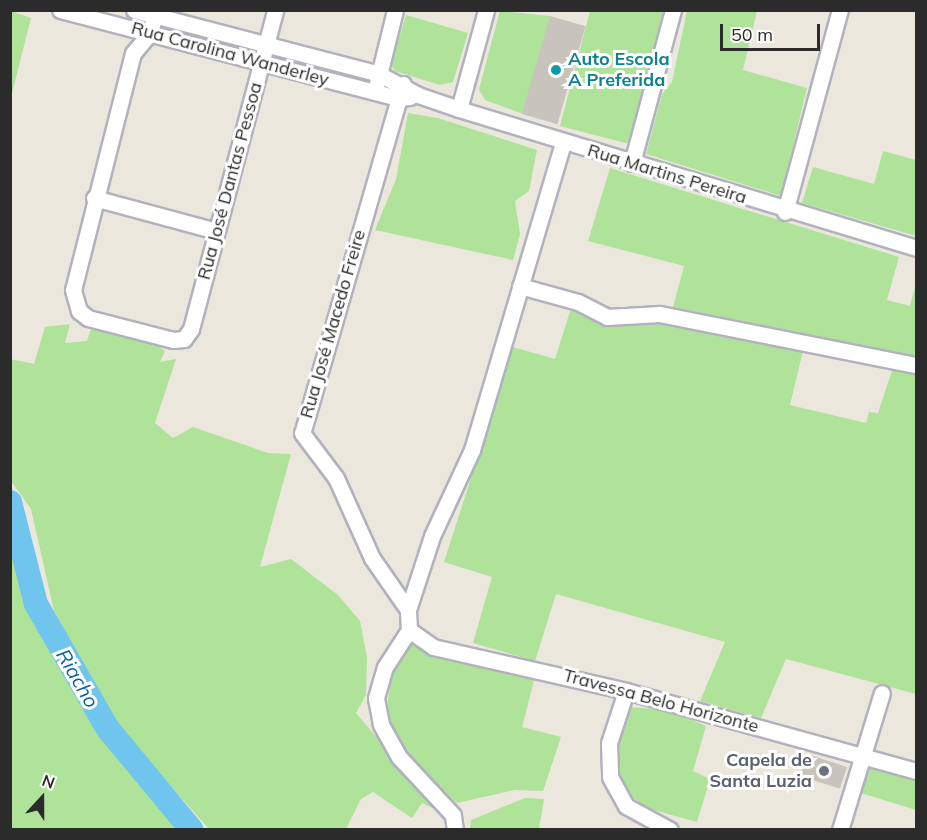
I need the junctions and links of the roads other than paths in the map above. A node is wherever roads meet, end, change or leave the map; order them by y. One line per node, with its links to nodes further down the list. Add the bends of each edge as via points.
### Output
1 (60, 10): 9 (street, Rua Carolina Wanderley)
2 (133, 10): 8 (street, Rua Carolina Wanderley); 9 (street)
3 (275, 10): 11 (street, Rua José Dantas Pessoa)
4 (395, 10): 14 (street)
5 (486, 10): 17 (street)
6 (672, 10): 19 (street)
7 (840, 10): 21 (street)
8 (156, 13): 10 (street); 11 (street, Rua Carolina Wanderley)
9 (127, 27): 10 (street, Rua Carolina Wanderley); 12 (street)
10 (150, 33): 12 (street); 13 (street, Rua Carolina Wanderley)
11 (266, 46): 13 (street, Rua José Dantas Pessoa); 14 (street, Rua Carolina Wanderley)
12 (133, 53): 20 (street)
13 (262, 62): 16 (street, Rua Carolina Wanderley); 22 (street, Rua José Dantas Pessoa)
14 (379, 74): 15 (street, Rua Carolina Wanderley); 16 (street)
15 (401, 91): 16 (street, Rua Carolina Wanderley); 17 (street, Rua Martins Pereira); 26 (street, Rua José Macedo Freire, via 302,433 336,478 372,558)
16 (375, 92)
17 (459, 109): 18 (street, Rua Martins Pereira)
18 (563, 142): 19 (street, Rua Martins Pereira); 24 (street)
19 (632, 164): 21 (street, Rua Martins Pereira)
20 (94, 198): 22 (street); 22 (street, Rua José Dantas Pessoa, via 74,280 79,311 173,340 184,339 191,329)
21 (785, 212): 23 (street, Rua Martins Pereira)
22 (216, 231)
23 (916, 248)
24 (520, 286): 25 (street, via 578,302 607,317 660,314); 26 (street, via 472,450 432,536)
25 (916, 365)
26 (408, 610): 27 (street)
27 (409, 630): 28 (street, Travessa Belo Horizonte, via 433,647); 32 (street, via 385,667 376,698 381,723 399,757 453,815)
28 (626, 691): 30 (street, Travessa Belo Horizonte); 33 (street, via 609,744 610,777 627,806)
29 (882, 693): 30 (street)
30 (861, 755): 31 (street, Travessa Belo Horizonte); 34 (street)
31 (916, 771)
32 (455, 830)
33 (670, 830)
34 (840, 830)

